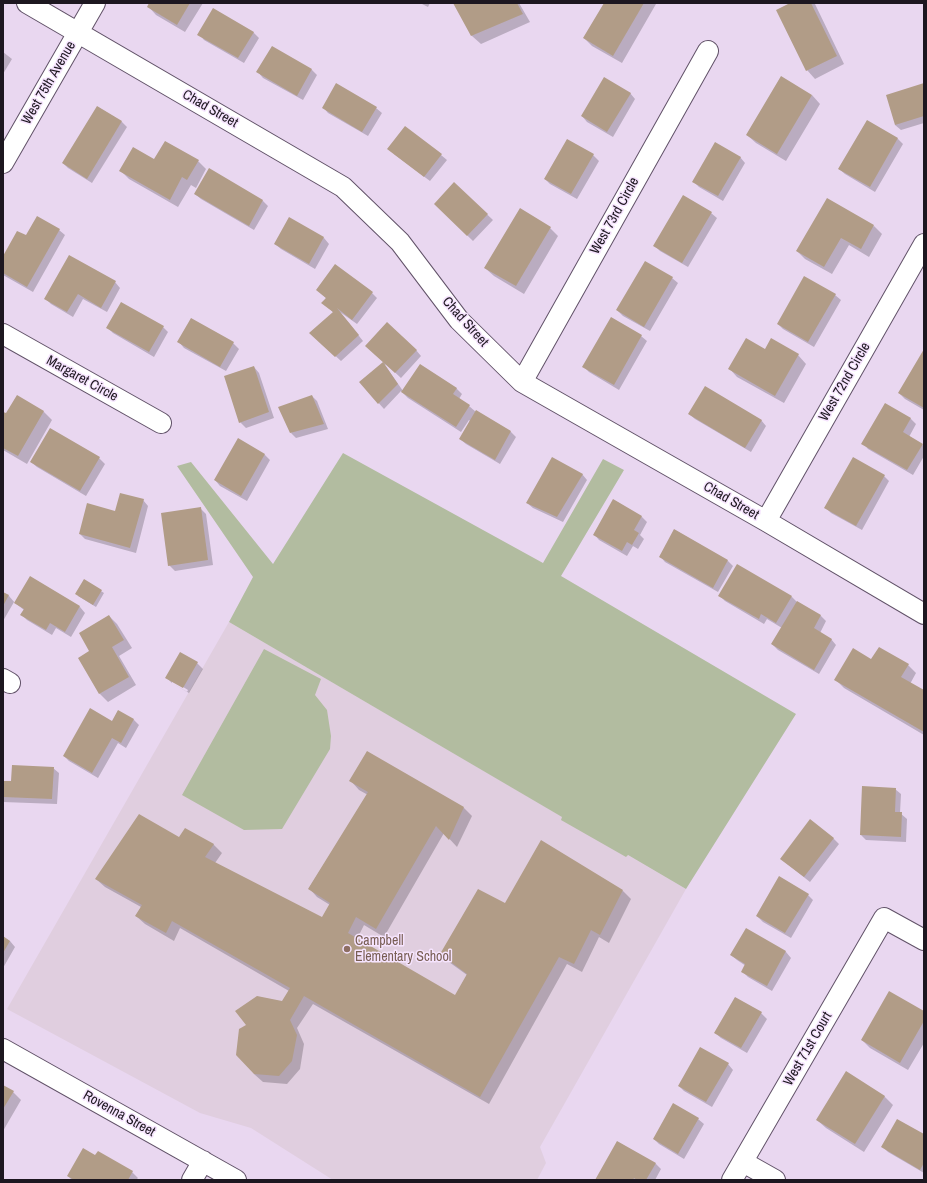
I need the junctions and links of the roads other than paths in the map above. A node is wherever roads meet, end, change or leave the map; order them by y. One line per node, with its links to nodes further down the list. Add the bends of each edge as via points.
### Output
1 (27, 3): 3 (street, Chad Street)
2 (95, 3): 3 (street, West 75th Avenue)
3 (78, 32): 5 (street, West 75th Avenue); 8 (street, Chad Street, via 343,187 400,242 459,320)
4 (708, 51): 8 (street, West 73rd Circle)
5 (3, 164)
6 (924, 244): 10 (street, West 72nd Circle)
7 (3, 334): 9 (street, Margaret Circle)
8 (522, 382): 10 (street, Chad Street)
9 (161, 423)
10 (766, 521): 11 (street, Chad Street)
11 (924, 614)
12 (924, 940): 15 (street, West 71st Court, via 884,918)
13 (3, 1049): 14 (street, Rovenna Street)
14 (203, 1162): 16 (street); 17 (street, Rovenna Street)
15 (743, 1162): 18 (street, West 71st Court); 19 (street)
16 (192, 1180)
17 (236, 1180)
18 (732, 1180)
19 (775, 1180)

